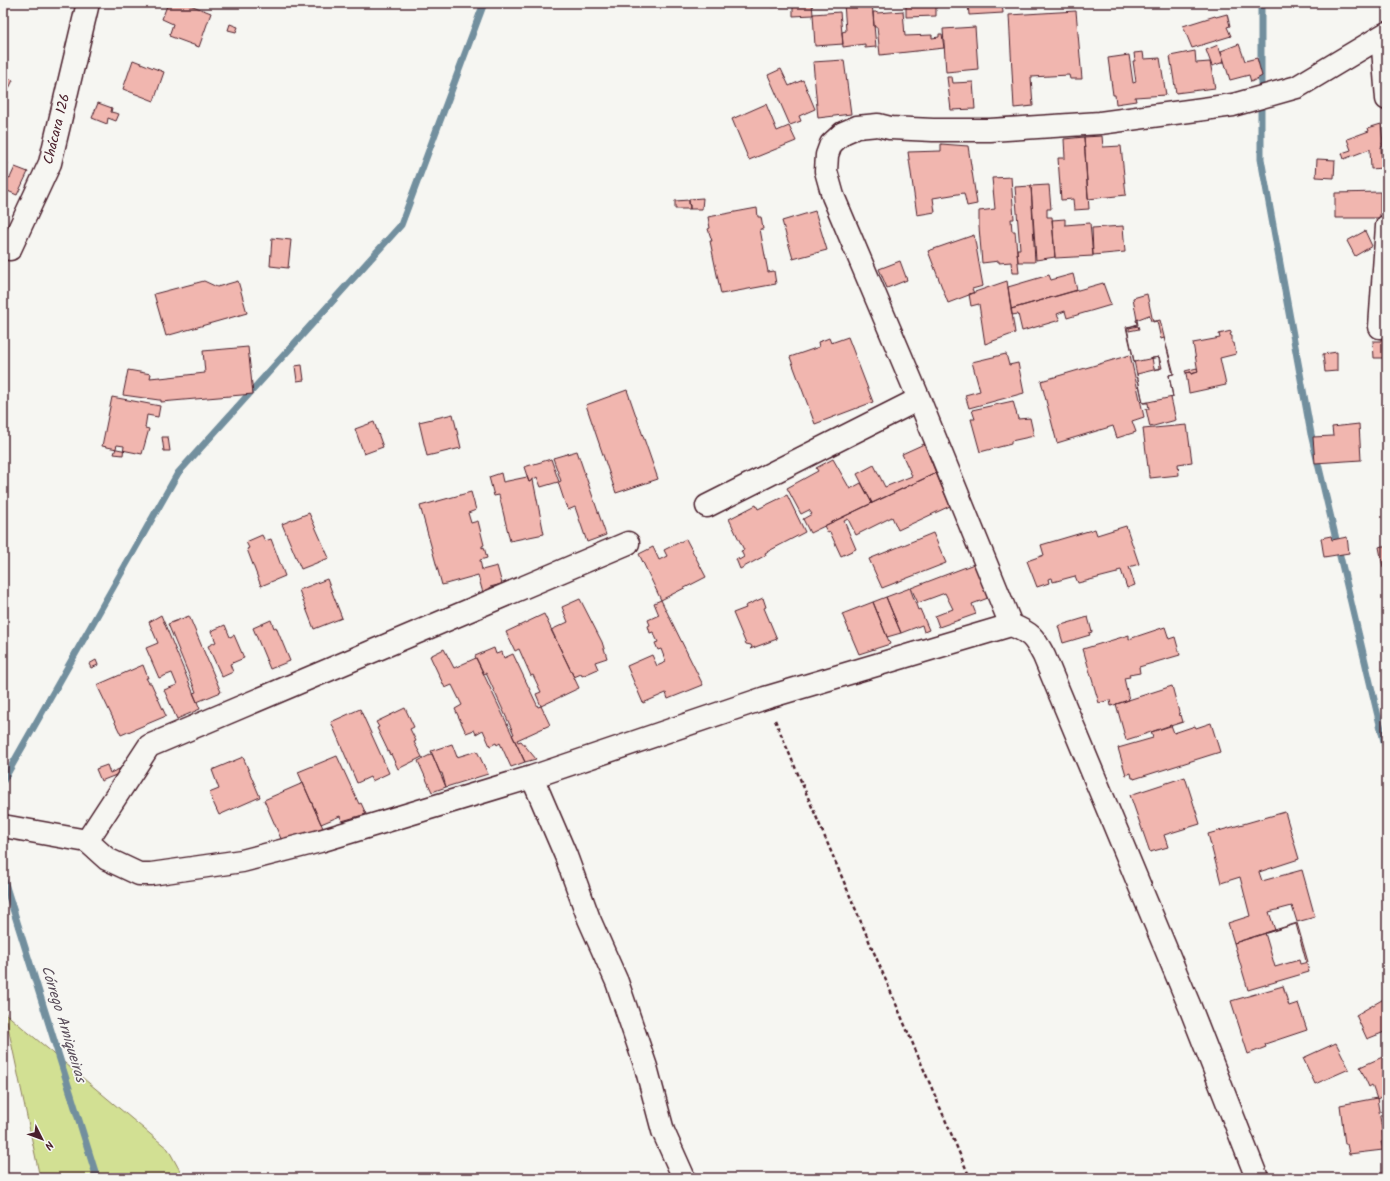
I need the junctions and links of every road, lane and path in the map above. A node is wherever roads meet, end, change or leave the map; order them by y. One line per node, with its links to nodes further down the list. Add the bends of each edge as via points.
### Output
1 (88, 3): 5 (street, Chácara 126, via 50,163)
2 (1385, 34): 3 (street); 7 (street, via 1297,87 1233,105 1100,123 990,130 890,128 878,124 857,127 843,133 831,144 827,155 826,171 833,196)
3 (1387, 99)
4 (1387, 226): 6 (street)
5 (10, 249)
6 (1380, 327)
7 (919, 399): 8 (street); 10 (street)
8 (707, 506)
9 (628, 543): 14 (street, via 149,746)
10 (1011, 625): 11 (street); 17 (street, via 1026,631 1038,644 1044,656 1190,1006)
11 (765, 698): 12 (street); 16 (path)
12 (532, 777): 14 (street, via 320,841 242,861 139,874 106,859); 15 (street, via 617,982 646,1067 663,1131)
13 (3, 826): 14 (street)
14 (87, 841)
15 (684, 1178)
16 (970, 1178)
17 (1257, 1178)

